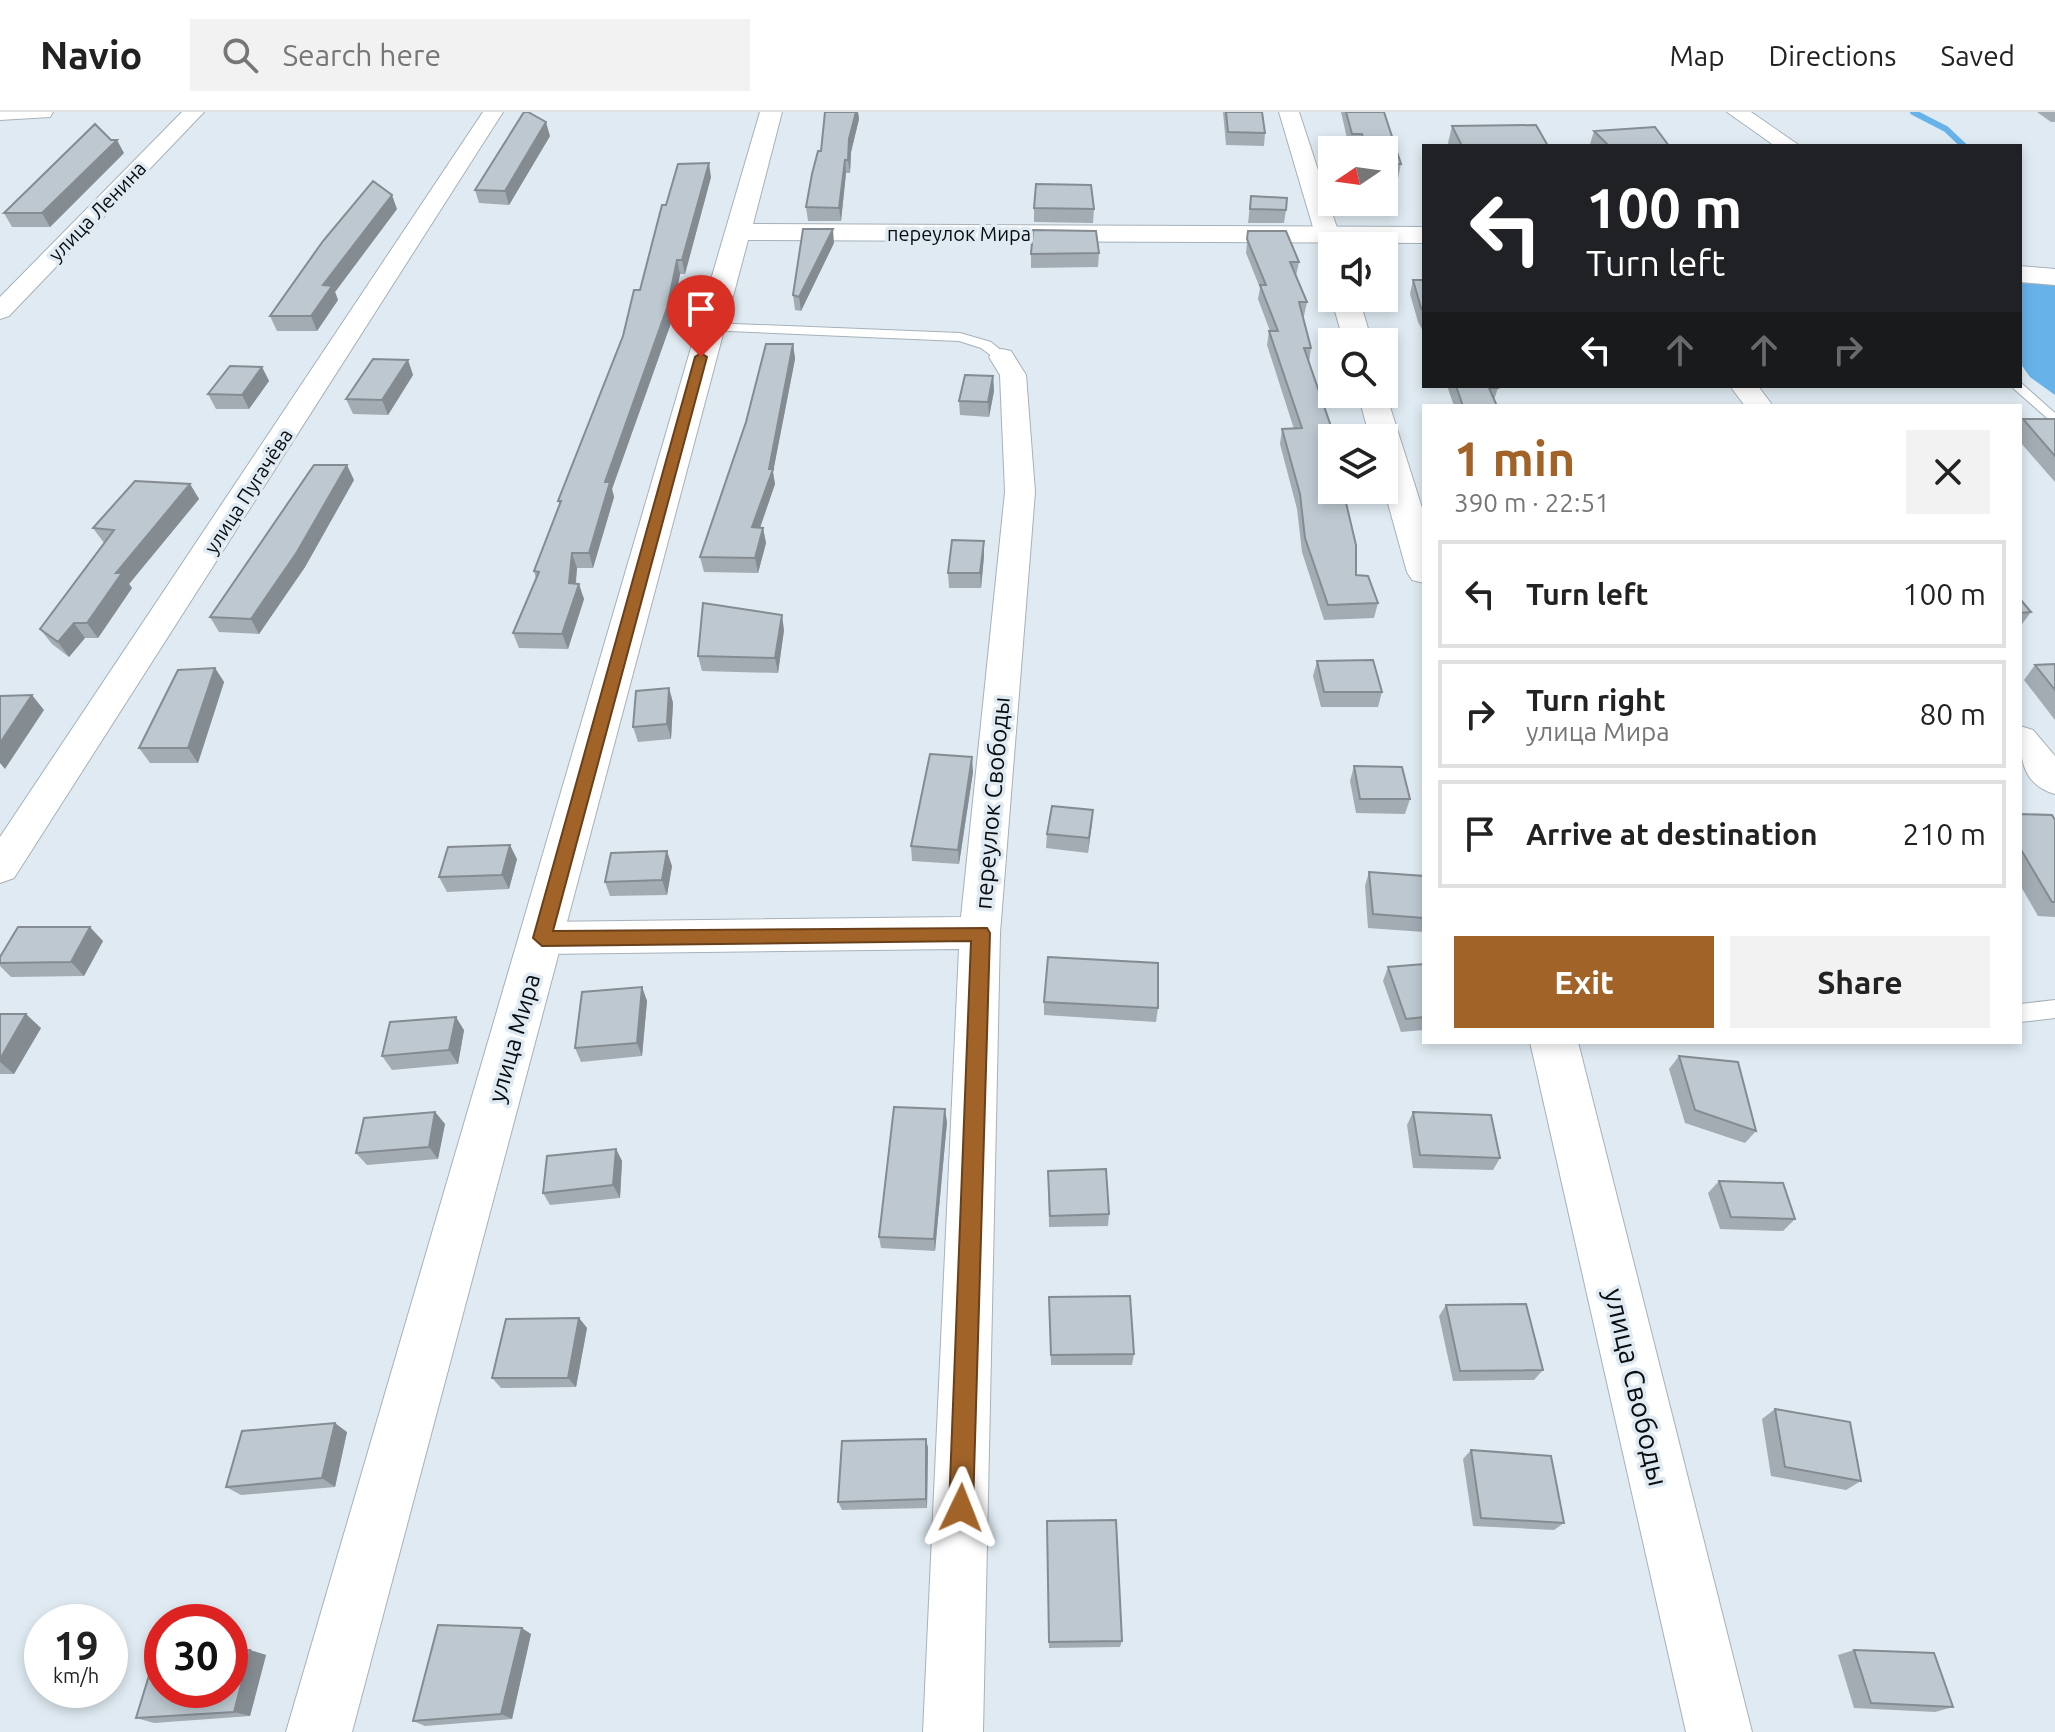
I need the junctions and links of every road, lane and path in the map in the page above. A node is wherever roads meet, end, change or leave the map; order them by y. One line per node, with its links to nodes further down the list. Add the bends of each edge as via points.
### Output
1 (42, 112): 7 (street)
2 (194, 112): 16 (street, улица Ленина)
3 (493, 112): 25 (street, улица Пугачёва)
4 (771, 112): 9 (street, улица Мира)
5 (1289, 112): 10 (street)
6 (1737, 112): 8 (street)
7 (0, 113)
8 (1786, 144)
9 (736, 232): 13 (street, переулок Мира); 17 (street, улица Мира)
10 (1325, 232)
11 (1422, 235): 12 (street, переулок Мира)
12 (1398, 237)
13 (1318, 244)
14 (2022, 274): 15 (street)
15 (2055, 277)
16 (0, 311)
17 (710, 327): 18 (lane, via 960,337); 27 (street, улица Мира)
18 (1002, 357): 26 (street, переулок Свободы, via 1013,375 1020,492)
19 (2021, 388): 21 (lane)
20 (1377, 408): 22 (street)
21 (2055, 421)
22 (1422, 565)
23 (2022, 741): 24 (street)
24 (2055, 781)
25 (0, 868)
26 (980, 933): 27 (street); 32 (street, переулок Свободы)
27 (542, 938): 31 (street, улица Мира)
28 (2055, 1009): 29 (lane)
29 (2022, 1013)
30 (1554, 1044): 33 (street, улица Свободы)
31 (319, 1732)
32 (953, 1732)
33 (1719, 1732)

